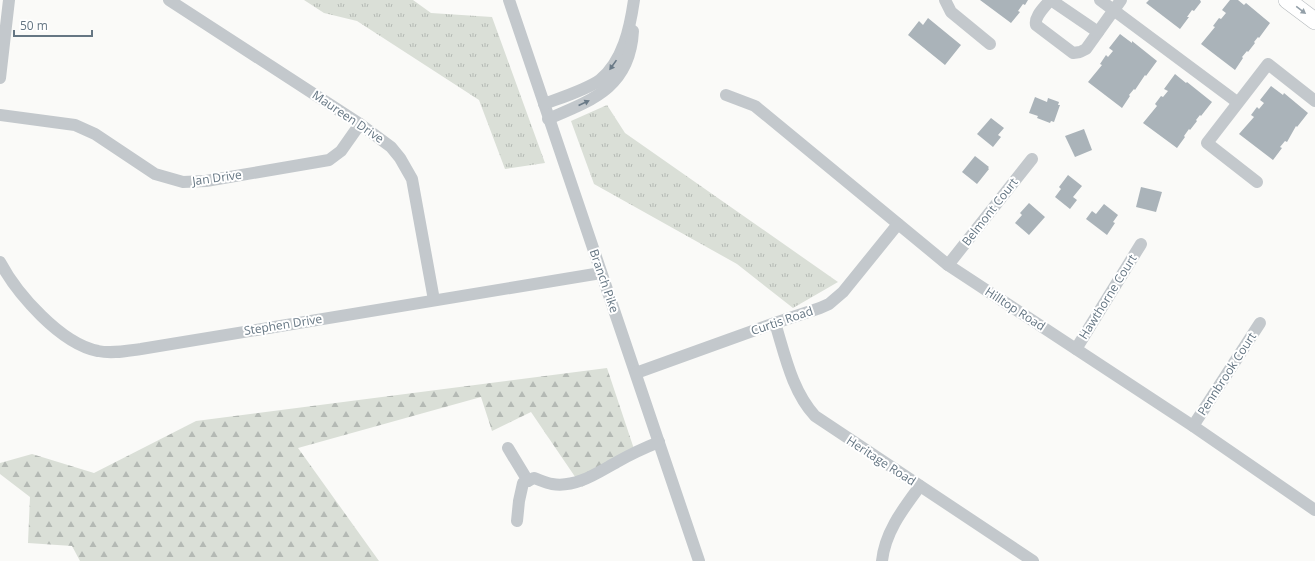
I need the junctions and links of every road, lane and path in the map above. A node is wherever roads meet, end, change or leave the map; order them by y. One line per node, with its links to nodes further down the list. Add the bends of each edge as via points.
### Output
1 (9, 0): 15 (street)
2 (169, 0): 22 (street, Maureen Drive)
3 (509, 0): 19 (street, Branch Pike)
4 (634, 0): 11 (street)
5 (945, 0): 14 (street, via 951,12)
6 (1051, 0): 13 (street); 13 (street, via 1037,16 1036,25 1073,53 1086,49)
7 (1100, 0): 10 (street)
8 (1121, 0): 10 (street)
9 (1287, 0): 12 (highway, one-way to 12)
10 (1114, 10): 13 (street); 18 (street)
11 (632, 16): 19 (street, one-way to 19, via 621,53 608,72 589,86); 21 (street, one-way to 11, via 594,98 610,86 625,65 631,49)
12 (1315, 21)
13 (1098, 32)
14 (990, 44)
15 (0, 78)
16 (726, 95): 25 (street, Hilltop Road, via 755,106)
17 (1315, 101): 18 (street, via 1268,64)
18 (1237, 102): 24 (street, via 1207,143)
19 (544, 104): 21 (street, Branch Pike)
20 (0, 115): 22 (street, Jan Drive, via 75,125 95,134 156,174 183,182 206,181 329,160 341,152)
21 (548, 118): 29 (street, Branch Pike)
22 (360, 124): 30 (street, Maureen Drive, via 391,147 412,179)
23 (1032, 159): 28 (street, Belmont Court)
24 (1257, 182)
25 (898, 224): 28 (street, Hilltop Road); 31 (street, Curtis Road, via 837,298 820,308)
26 (1141, 244): 33 (street, Hawthorne Court)
27 (0, 262): 30 (street, Stephen Drive, via 13,285 28,303 64,335 89,349 112,352)
28 (948, 265): 33 (street, Hilltop Road)
29 (601, 273): 30 (street, Stephen Drive); 34 (street, Branch Pike)
30 (434, 300)
31 (775, 323): 34 (street, Curtis Road); 39 (street, Heritage Road, via 797,390 805,406 822,422)
32 (1260, 323): 35 (street, Pennbrook Court)
33 (1076, 349): 35 (street, Hilltop Road)
34 (636, 374): 36 (street, Branch Pike)
35 (1193, 426): 40 (street, Hilltop Road)
36 (659, 442): 38 (street, via 642,448 595,475 579,481 568,484 551,484 534,478); 42 (street, Branch Pike)
37 (508, 448): 38 (street)
38 (528, 481): 41 (street, via 523,483)
39 (920, 486): 43 (street, via 894,524 886,541); 44 (street, Heritage Road)
40 (1313, 505)
41 (517, 521)
42 (699, 561)
43 (882, 561)
44 (1033, 561)

